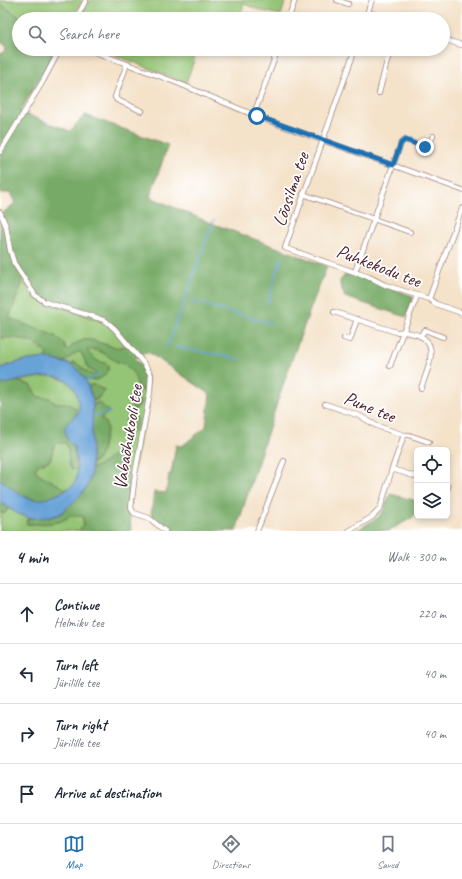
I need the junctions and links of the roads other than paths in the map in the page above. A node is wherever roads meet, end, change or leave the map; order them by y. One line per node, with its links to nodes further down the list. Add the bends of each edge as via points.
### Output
1 (86, 0): 6 (street)
2 (295, 0): 7 (street)
3 (336, 0): 5 (street)
4 (372, 0): 8 (street)
5 (348, 4)
6 (80, 12)
7 (291, 12)
8 (368, 12)
9 (450, 41): 10 (street)
10 (462, 45)
11 (56, 56): 22 (street)
12 (106, 56): 16 (street)
13 (274, 56): 19 (street)
14 (353, 56): 21 (street, Lõosilma tee)
15 (388, 56): 17 (street)
16 (127, 64): 18 (street, via 115,97); 19 (street)
17 (379, 93)
18 (142, 111)
19 (254, 114): 21 (street)
20 (433, 136): 23 (street, via 428,147 403,141)
21 (323, 140): 23 (street); 25 (street, Lõosilma tee)
22 (0, 152)
23 (393, 165): 24 (street); 28 (street)
24 (462, 190)
25 (303, 194): 28 (street); 30 (street, Lõosilma tee)
26 (462, 208): 33 (street)
27 (0, 212): 49 (street, Vabaõhukooli tee, via 6,226 14,263 35,295 45,302 106,321 150,371 151,384 134,474 131,508 134,513 149,518)
28 (374, 219): 29 (street); 31 (street)
29 (410, 232)
30 (285, 248): 31 (street, Puhkekodu tee)
31 (355, 272): 32 (street, Puhkekodu tee)
32 (417, 296): 33 (street, Puhkekodu tee); 37 (street)
33 (429, 299): 35 (street, Puhkekodu tee)
34 (334, 312): 36 (street)
35 (462, 313)
36 (357, 319): 37 (street, via 396,332); 40 (street, via 350,340)
37 (404, 331): 38 (street); 41 (street)
38 (420, 336): 39 (street, via 425,330); 42 (street, via 429,343 431,350 430,364)
39 (443, 337)
40 (344, 338)
41 (390, 366)
42 (422, 388)
43 (325, 404): 44 (street, Pune tee)
44 (404, 435): 45 (street, Pune tee); 47 (street, Pune tee)
45 (429, 442)
46 (284, 461): 50 (street)
47 (392, 470): 48 (street); 51 (street, Pune tee, via 380,509)
48 (414, 476)
49 (165, 531)
50 (257, 531)
51 (350, 531)

